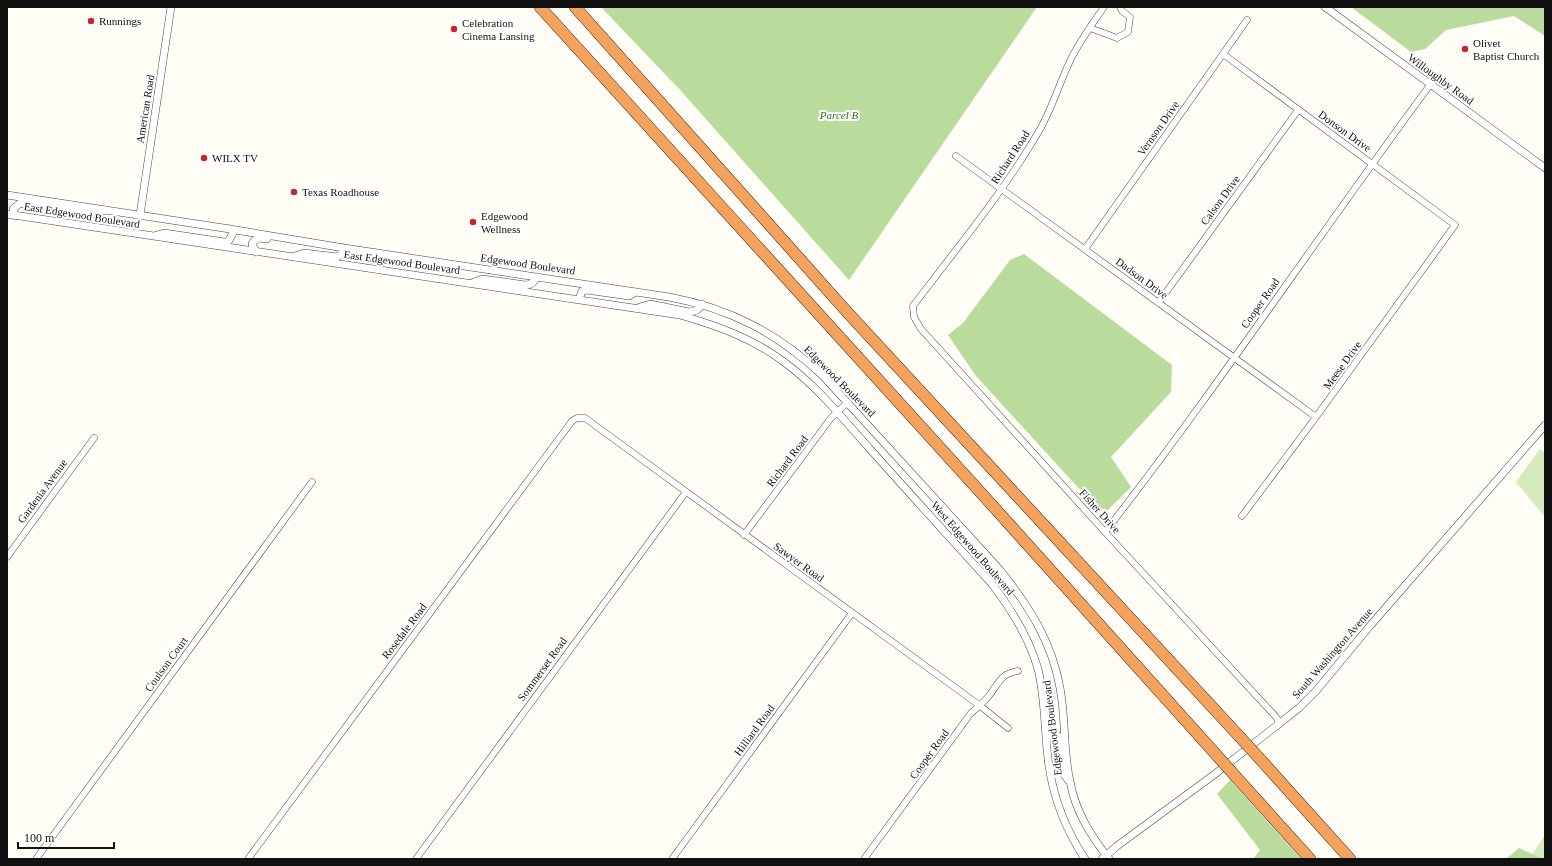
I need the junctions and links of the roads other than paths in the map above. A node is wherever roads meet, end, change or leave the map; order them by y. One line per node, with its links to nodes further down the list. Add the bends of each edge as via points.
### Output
1 (171, 7): 19 (street, American Road)
2 (540, 7): 65 (highway, bridge)
3 (575, 7): 66 (highway, bridge, via 848,313)
4 (1104, 7): 8 (street, Richard Road)
5 (1120, 7): 8 (street, via 1130,17 1128,32 1117,38)
6 (1324, 7): 10 (street, Willoughby Road)
7 (1247, 20): 9 (street, Vernson Drive)
8 (1090, 28): 15 (street, Richard Road, via 1070,62 1050,112)
9 (1222, 54): 11 (street, Donson Drive); 26 (street, Vernson Drive)
10 (1430, 85): 13 (street, Cooper Road); 14 (street, Willoughby Road)
11 (1298, 110): 13 (street, Donson Drive); 33 (street, Calson Drive)
12 (956, 156): 15 (street, Dadson Drive)
13 (1372, 163): 21 (street, Donson Drive); 37 (street, Cooper Road)
14 (1545, 168)
15 (1002, 189): 26 (street, Dadson Drive); 35 (street, Richard Road)
16 (7, 195): 17 (street, East Edgewood Boulevard)
17 (106, 210): 19 (street, East Edgewood Boulevard); 20 (street, via 95,214 24,203 13,209)
18 (7, 214): 20 (street, East Edgewood Boulevard)
19 (140, 215): 22 (street, East Edgewood Boulevard)
20 (15, 216): 23 (street, East Edgewood Boulevard)
21 (1455, 225): 42 (street, Meese Drive)
22 (230, 229): 23 (street, via 233,234 228,242 164,233); 24 (street, Edgewood Boulevard)
23 (152, 236): 27 (street, East Edgewood Boulevard)
24 (303, 240): 25 (street, Edgewood Boulevard); 27 (street, via 290,243 257,238 252,244)
25 (344, 248): 28 (street, via 337,257 304,253); 29 (street, Edgewood Boulevard)
26 (1085, 249): 33 (street, Dadson Drive)
27 (256, 252): 28 (street, East Edgewood Boulevard)
28 (293, 257): 30 (street, East Edgewood Boulevard)
29 (537, 277): 30 (street, via 525,286 482,279); 31 (street, Edgewood Boulevard)
30 (472, 283): 32 (street, East Edgewood Boulevard)
31 (636, 292): 32 (street, via 629,296 587,290 582,291); 34 (street, Edgewood Boulevard)
32 (579, 299): 36 (street, East Edgewood Boulevard)
33 (1159, 302): 37 (street, Dadson Drive)
34 (702, 304): 36 (street, via 700,309 690,312 650,304); 39 (street, Edgewood Boulevard, via 732,314 775,337 808,362)
35 (913, 306): 48 (street, Fisher Drive, via 914,317 921,329)
36 (638, 308): 38 (street, East Edgewood Boulevard, via 680,315 716,325 742,336)
37 (1234, 358): 42 (street, Dadson Drive); 48 (street, Cooper Road)
38 (784, 362): 40 (street, West Edgewood Boulevard)
39 (848, 402): 40 (street, Richard Road); 57 (street, Edgewood Boulevard, via 1000,570 1034,616 1055,665 1060,687)
40 (837, 412): 49 (street, Richard Road); 56 (street, West Edgewood Boulevard, via 1008,604 1038,669)
41 (577, 418): 46 (street, Sawyer Road, via 585,418); 60 (street, Rosedale Road, via 572,421)
42 (1316, 418): 47 (street, Meese Drive)
43 (1545, 425): 54 (street, South Washington Avenue, via 1316,691)
44 (94, 438): 50 (street, Gardenia Avenue)
45 (312, 482): 59 (street, Coulson Court)
46 (686, 492): 49 (street, Sawyer Road); 61 (street, Sommerset Road)
47 (1242, 516)
48 (1105, 532): 54 (street, Fisher Drive)
49 (744, 535): 51 (street, Sawyer Road)
50 (7, 556)
51 (852, 613): 53 (street, Sawyer Road); 62 (street, Hilliard Road)
52 (1018, 671): 53 (street, Cooper Road, via 1008,673)
53 (979, 705): 55 (street, Sawyer Road); 63 (street, Cooper Road)
54 (1280, 724): 58 (street, South Washington Avenue, via 1116,846)
55 (1008, 728)
56 (1047, 739): 57 (street, via 1055,734 1058,736 1064,773); 64 (street, West Edgewood Boulevard, via 1057,803 1064,822)
57 (1070, 782): 58 (street, Edgewood Boulevard, via 1082,818)
58 (1106, 858)
59 (36, 859)
60 (248, 859)
61 (416, 859)
62 (672, 859)
63 (864, 859)
64 (1085, 859)
65 (1310, 859)
66 (1350, 859)

